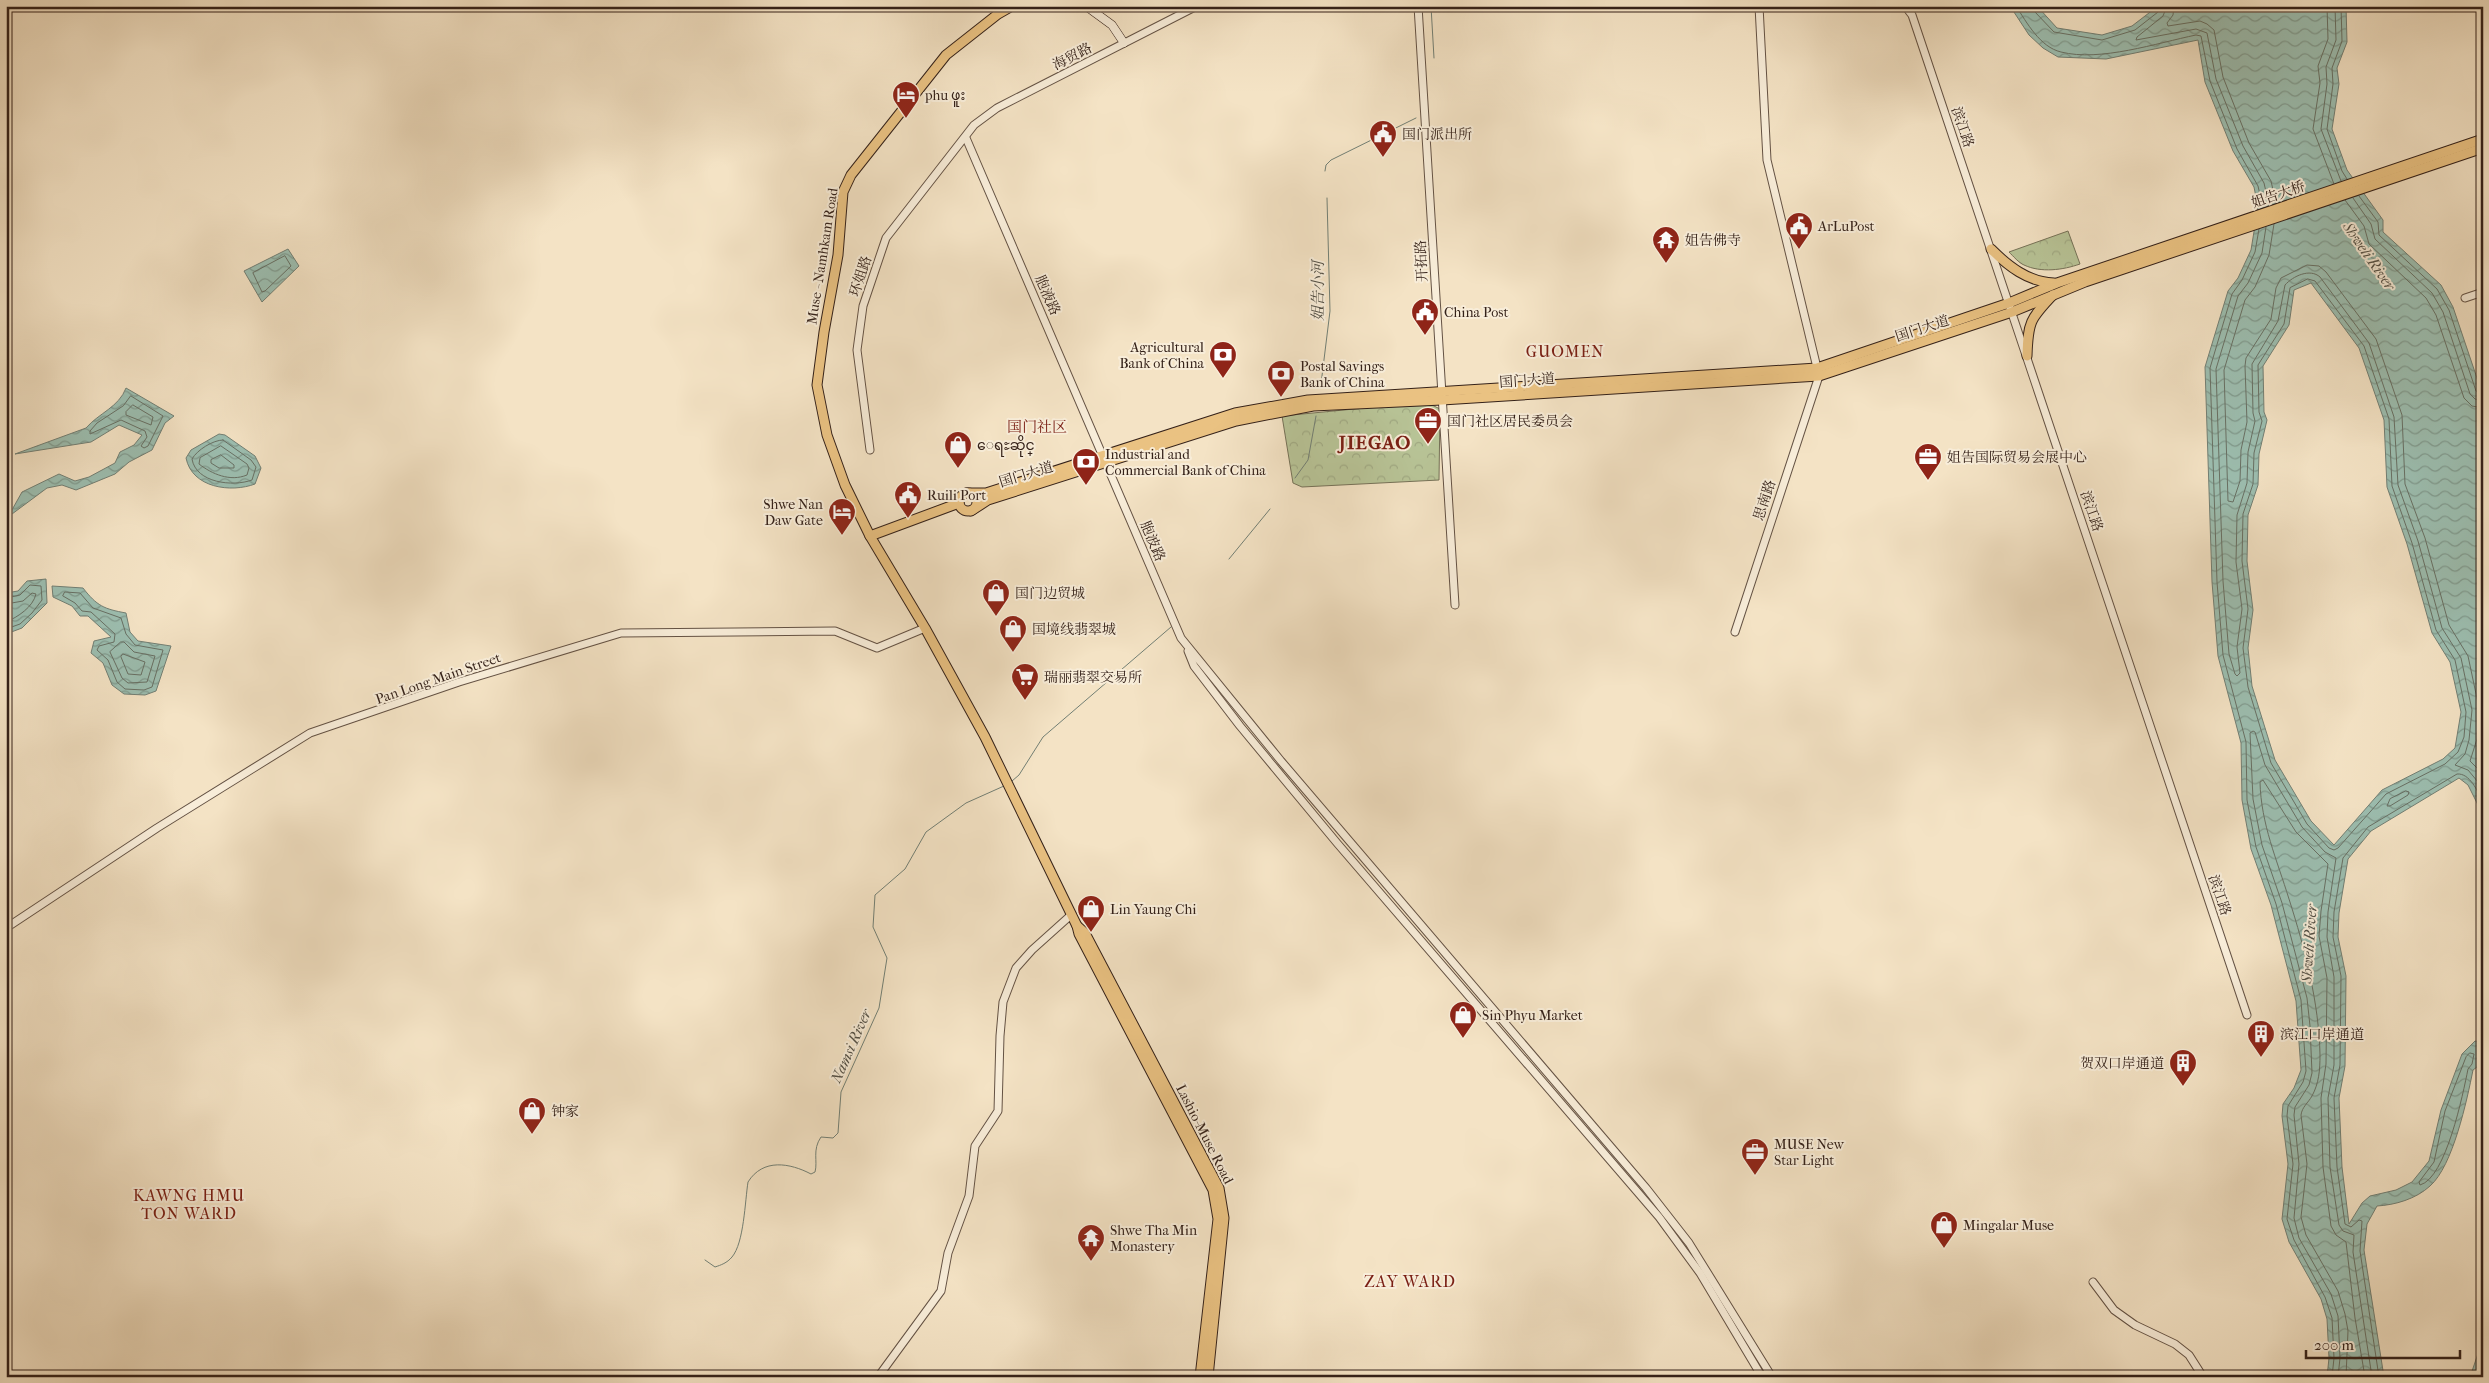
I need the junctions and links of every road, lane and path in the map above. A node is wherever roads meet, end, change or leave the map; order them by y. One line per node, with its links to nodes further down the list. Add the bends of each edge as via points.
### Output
1 (1012, 6): 27 (highway, Muse - Namhkam Road, via 946,55 851,175 843,192 838,255 817,385 833,451 845,485)
2 (1086, 6): 7 (main road, via 1112,25)
3 (1197, 6): 7 (street, 海贸路)
4 (1418, 6): 21 (street, 开拓路)
5 (1758, 6): 20 (street, via 1767,160)
6 (1905, 6): 11 (street, 滨江路, via 1912,15)
7 (1124, 43): 8 (street, 海贸路, via 997,108 974,126)
8 (966, 138): 22 (street, 环姐路, via 886,238 864,306 857,350); 23 (street, 胞液路)
9 (2483, 140): 12 (highway, 姐告大桥)
10 (2483, 148): 12 (highway, 姐告大桥)
11 (1991, 249): 13 (highway, via 2026,276); 17 (street, 滨江路)
12 (2084, 278): 13 (highway, 国门大道); 14 (highway, 国门大道)
13 (2057, 283): 17 (highway, 国门大道)
14 (2056, 292): 18 (highway, 国门大道); 19 (highway, via 2033,316)
15 (2483, 292): 16 (street)
16 (2465, 298)
17 (2008, 303): 18 (street, 滨江路); 20 (highway, 国门大道)
18 (2012, 312): 19 (street, 滨江路); 20 (highway, 国门大道)
19 (2026, 356): 39 (street, 滨江路)
20 (1818, 372): 21 (highway, 国门大道); 30 (street, 思南路)
21 (1442, 396): 23 (highway, 国门大道, via 1276,412); 28 (street, 开拓路)
22 (870, 450)
23 (1105, 459): 24 (highway, 国门大道, via 986,493); 26 (highway, 国门大道, via 988,500); 31 (street, 胞波路, via 1177,630)
24 (966, 493): 25 (highway); 26 (highway, via 976,498 977,504)
25 (959, 503): 26 (highway, via 962,510); 27 (highway)
26 (971, 511)
27 (870, 536): 29 (highway, Muse - Namhkam Road)
28 (1455, 605)
29 (925, 628): 34 (highway, Lashio-Muse Road, via 1009,783); 36 (street, Pan Long Main Street, via 877,648 835,630 621,634 459,682 310,733 157,828)
30 (1735, 632)
31 (1187, 646): 32 (street); 33 (street, via 1194,666 1240,726)
32 (1394, 892): 33 (street); 37 (street)
33 (1386, 899): 38 (street)
34 (1071, 916): 35 (highway, Lashio-Muse Road); 41 (street, via 1016,968 1003,1002 998,1111 975,1146 969,1196 948,1253 941,1291)
35 (1077, 926): 42 (highway, Lashio-Muse Road, via 1213,1190 1218,1219); 43 (highway, Lashio-Muse Road, via 1085,933 1220,1188 1224,1218)
36 (6, 928)
37 (1434, 938): 38 (street); 45 (street, via 1689,1243)
38 (1426, 944): 44 (street, via 1659,1217 1700,1273)
39 (2247, 1015)
40 (2093, 1282): 46 (street, via 2114,1310 2135,1325 2175,1344 2189,1355)
41 (878, 1377)
42 (1200, 1377)
43 (1208, 1377)
44 (1762, 1377)
45 (1772, 1377)
46 (2204, 1377)

